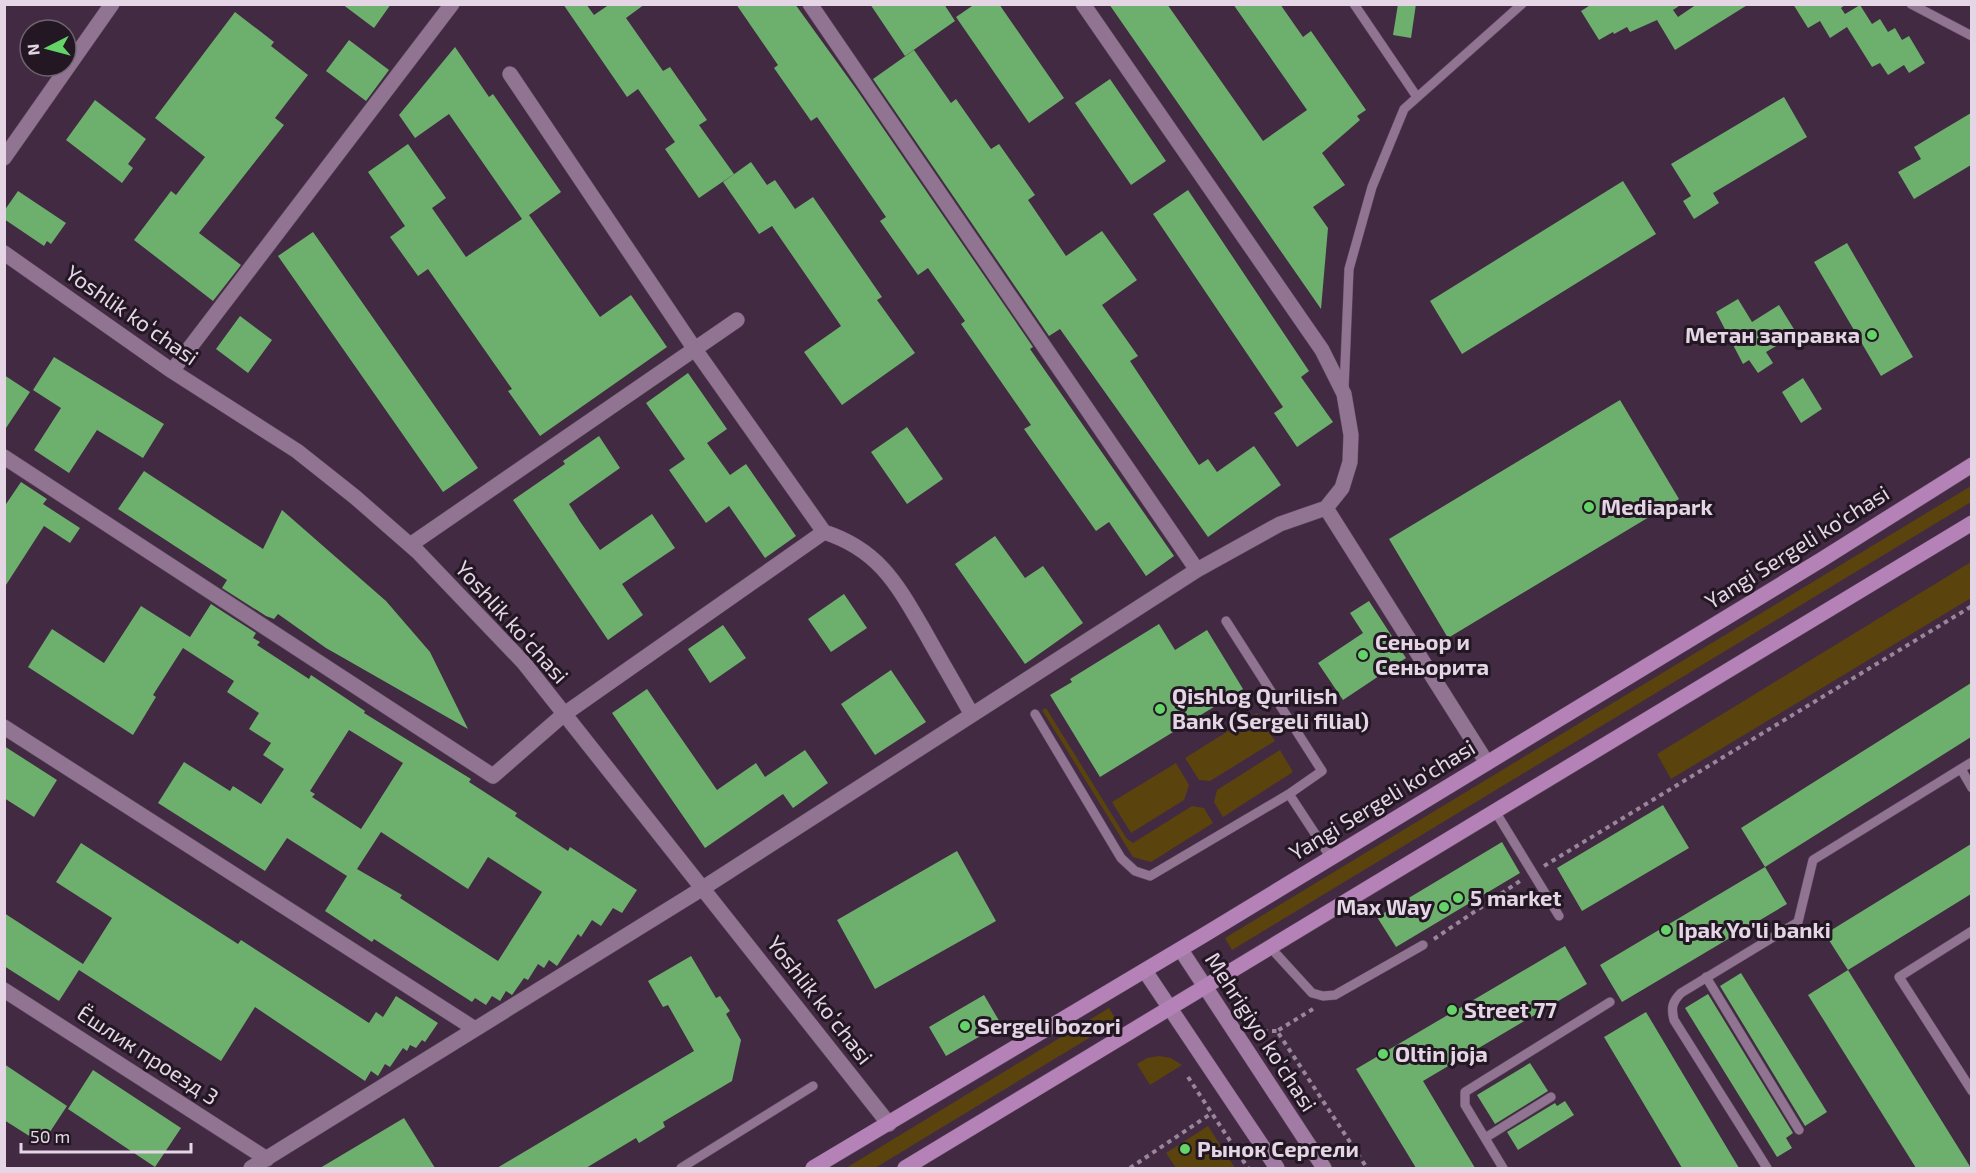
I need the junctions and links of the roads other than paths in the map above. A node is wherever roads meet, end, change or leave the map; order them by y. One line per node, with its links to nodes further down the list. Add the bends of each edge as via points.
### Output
1 (112, 4): 11 (street)
2 (452, 4): 15 (street)
3 (810, 4): 23 (street)
4 (1083, 4): 16 (street, via 1322,350)
5 (1354, 4): 10 (lane)
6 (1522, 4): 10 (lane)
7 (1911, 4): 8 (lane)
8 (1971, 36)
9 (510, 74): 14 (street)
10 (1417, 97): 16 (lane, via 1404,109 1372,187 1349,269)
11 (4, 158)
12 (4, 253): 15 (street, Yoshlik koʻchasi)
13 (737, 320): 14 (street)
14 (694, 348): 21 (street); 22 (street)
15 (172, 371): 22 (street, Yoshlik koʻchasi, via 297,451)
16 (1344, 394): 19 (street, via 1351,435 1350,462 1342,488)
17 (4, 457): 26 (street, via 493,776)
18 (1971, 465): 30 (main road, Yangi Sergeli ko'chasi)
19 (1326, 508): 23 (street, via 1280,524); 30 (street)
20 (1971, 523): 34 (main road)
21 (824, 532): 26 (street); 27 (street, via 848,540 872,556 895,581)
22 (410, 544): 26 (street, Yoshlik koʻchasi, via 524,663)
23 (1197, 570): 27 (street)
24 (1226, 621): 33 (lane, via 1322,771)
25 (1035, 714): 33 (lane, via 1121,858 1135,872 1150,876)
26 (563, 715): 36 (street, Yoshlik koʻchasi)
27 (972, 715): 36 (street)
28 (4, 727): 48 (street)
29 (1971, 762): 31 (lane)
30 (1486, 763): 35 (main road, Yangi Sergeli ko'chasi)
31 (1961, 769): 32 (lane); 43 (lane, via 1813,860 1798,922)
32 (1971, 788)
33 (1289, 794): 35 (lane)
34 (1495, 811): 37 (lane); 40 (main road)
35 (1331, 858): 41 (main road, Yangi Sergeli ko'chasi)
36 (703, 888): 48 (street); 52 (street, Yoshlik koʻchasi)
37 (1559, 916)
38 (1971, 931): 50 (lane, via 1899,977)
39 (1423, 945): 40 (lane, via 1335,995 1323,996 1312,993)
40 (1270, 947): 44 (main road)
41 (1181, 950): 42 (main road, Yangi Sergeli ko'chasi); 44 (main road, Mehrigiyo ko'chasi)
42 (1145, 971): 47 (main road); 52 (main road, Yangi Sergeli ko'chasi)
43 (1706, 977): 53 (lane); 63 (lane, via 1673,1000 1671,1011)
44 (1205, 986): 47 (main road); 61 (main road, Mehrigiyo ko'chasi)
45 (4, 990): 55 (street, Ёшлик проезд 3)
46 (1610, 1002): 54 (lane, via 1465,1092 1465,1106)
47 (1170, 1008): 59 (main road); 60 (main road)
48 (475, 1029): 55 (street)
49 (813, 1086): 57 (lane)
50 (1971, 1091)
51 (1551, 1097): 54 (lane)
52 (889, 1124): 58 (main road, Yangi Sergeli ko'chasi)
53 (1799, 1130)
54 (1485, 1138): 62 (lane)
55 (267, 1159): 56 (street)
56 (252, 1168)
57 (681, 1168)
58 (813, 1168)
59 (905, 1168)
60 (1277, 1168)
61 (1324, 1168)
62 (1503, 1168)
63 (1767, 1168)

